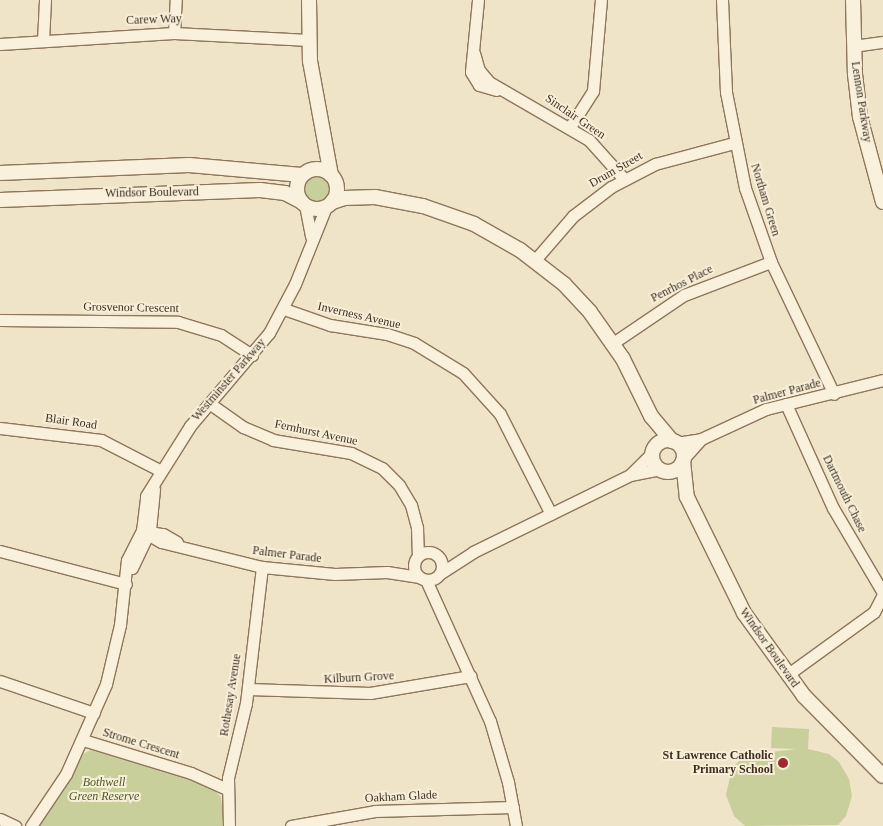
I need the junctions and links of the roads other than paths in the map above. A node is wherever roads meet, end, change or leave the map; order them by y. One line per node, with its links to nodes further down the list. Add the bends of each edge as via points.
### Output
1 (45, 0): 10 (street)
2 (176, 0): 8 (street)
3 (309, 0): 9 (street)
4 (478, 0): 14 (street, Sinclair Green, via 474,79 486,88 500,90)
5 (601, 0): 14 (street, via 593,91)
6 (722, 0): 16 (street, Northam Green, via 724,72)
7 (852, 0): 13 (street, Lennon Parkway)
8 (174, 33): 9 (street, Carew Way); 10 (street, Carew Way)
9 (308, 40): 15 (street)
10 (43, 41): 12 (street, Carew Way)
11 (883, 42): 13 (street)
12 (0, 44)
13 (853, 46): 21 (street, Lennon Parkway, via 860,117)
14 (570, 127): 20 (street, Sinclair Green, via 600,150)
15 (322, 132): 18 (street); 19 (street)
16 (734, 143): 20 (street, Drum Street, via 655,164); 29 (street, Northam Green, via 753,214)
17 (0, 173): 18 (street, Windsor Boulevard, via 189,165)
18 (305, 173): 19 (street, via 321,169); 25 (street, via 297,186)
19 (332, 177): 22 (street); 26 (street, via 336,191)
20 (624, 179): 28 (street, Drum Street, via 573,216)
21 (880, 181): 24 (street, Lennon Parkway)
22 (375, 197): 26 (street, via 344,198); 28 (street, via 458,217 491,232)
23 (0, 200): 25 (street, Windsor Boulevard, via 260,190 286,194)
24 (883, 202)
25 (303, 204): 26 (street); 27 (street)
26 (329, 204): 27 (street, Westminster Parkway)
27 (311, 245): 30 (street, Westminster Parkway)
28 (535, 260): 32 (street, via 578,298)
29 (771, 262): 32 (street, Penrhos Place, via 684,295); 35 (street, Northam Green)
30 (284, 310): 33 (street, Westminster Parkway); 48 (street, Inverness Avenue, via 330,325 387,334 414,343 463,373 500,414)
31 (0, 320): 33 (street, Grosvenor Crescent, via 178,322 213,331)
32 (613, 343): 38 (street)
33 (252, 356): 36 (street, Westminster Parkway)
34 (883, 380): 35 (street, Palmer Parade)
35 (834, 394): 37 (street, Palmer Parade)
36 (209, 403): 45 (street, Westminster Parkway); 49 (street, Fernhurst Avenue, via 243,427 274,440 351,453 374,462 405,493)
37 (786, 404): 40 (street, Palmer Parade); 60 (street, Dartmouth Chase, via 833,508)
38 (650, 416): 41 (street); 42 (street)
39 (0, 428): 45 (street, Blair Road, via 101,440)
40 (701, 439): 41 (street, Palmer Parade); 43 (street, Palmer Parade)
41 (674, 442): 42 (street, via 662,442); 43 (street)
42 (654, 451): 44 (street, via 654,462); 46 (street)
43 (684, 460): 44 (street, via 677,469); 47 (street, Windsor Boulevard)
44 (661, 470): 46 (street); 47 (street, Windsor Boulevard)
45 (161, 471): 50 (street, Westminster Parkway, via 144,501)
46 (630, 475): 48 (street)
47 (687, 497): 62 (street, Windsor Boulevard, via 732,592)
48 (551, 514): 52 (street)
49 (417, 528): 53 (street, Fernhurst Avenue); 54 (street, Fernhurst Avenue)
50 (147, 533): 55 (street, Palmer Parade, via 187,548); 59 (street, Westminster Parkway)
51 (0, 551): 59 (street)
52 (474, 552): 53 (street); 57 (street)
53 (436, 554): 54 (street); 57 (street, via 443,565)
54 (417, 558): 56 (street, Palmer Parade); 58 (street, via 414,567)
55 (262, 567): 56 (street, Palmer Parade, via 335,574); 65 (street, Rothesay Avenue)
56 (386, 572): 58 (street, Palmer Parade)
57 (440, 574): 58 (street); 61 (street)
58 (423, 579): 61 (street)
59 (126, 584): 66 (street, Westminster Parkway, via 114,655)
60 (883, 594): 62 (street, Dartmouth Chase, via 874,612)
61 (439, 604): 63 (street)
62 (787, 675): 68 (street, Windsor Boulevard)
63 (471, 676): 65 (street, Kilburn Grove, via 370,693); 70 (street, via 497,742)
64 (0, 681): 66 (street)
65 (248, 689): 69 (street, Rothesay Avenue)
66 (94, 712): 67 (street, Westminster Parkway)
67 (83, 740): 69 (street, Strome Crescent); 73 (street, Westminster Parkway, via 58,787)
68 (883, 776)
69 (227, 783): 74 (street, Rothesay Avenue)
70 (513, 807): 75 (street, Oakham Glade, via 375,811); 76 (street)
71 (0, 819): 72 (street)
72 (15, 826)
73 (31, 826)
74 (229, 826)
75 (291, 826)
76 (516, 826)

